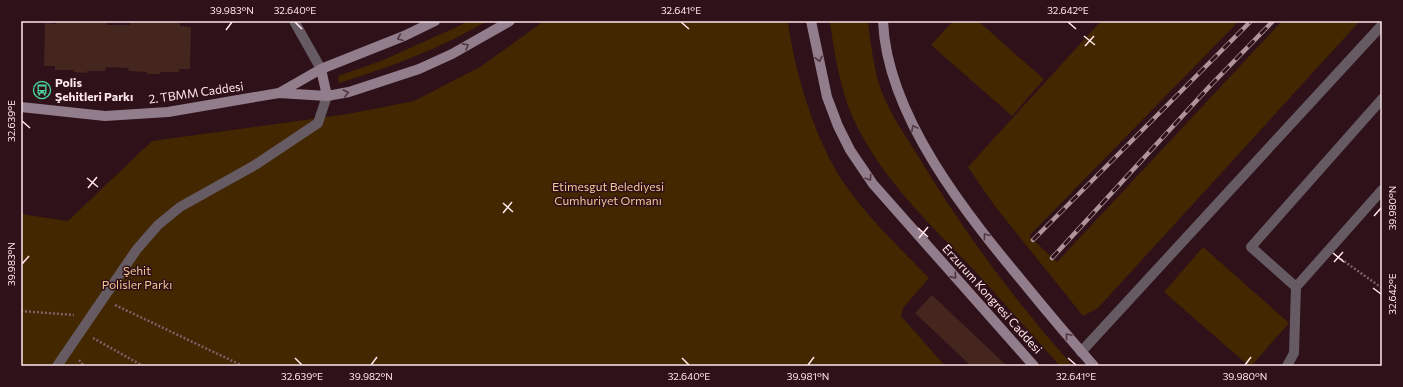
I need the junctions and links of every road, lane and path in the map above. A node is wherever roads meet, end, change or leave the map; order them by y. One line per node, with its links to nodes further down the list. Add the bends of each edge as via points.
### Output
1 (294, 21): 7 (street)
2 (435, 21): 7 (main road, 2. TBMM Caddesi, one-way to 7)
3 (510, 21): 9 (main road, 2. TBMM Caddesi, one-way to 3, via 381,83 419,69 452,54)
4 (810, 21): 24 (main road, Erzurum Kongresi Caddesi, one-way to 24, via 827,97 850,150 873,184)
5 (883, 21): 20 (main road, one-way to 5, via 996,249 955,194 915,130 904,108 888,62)
6 (1382, 25): 20 (street)
7 (321, 69): 8 (main road, 2. TBMM Caddesi); 9 (main road)
8 (279, 93): 9 (main road, 2. TBMM Caddesi); 11 (main road, 2. TBMM Caddesi, via 168,112 105,116)
9 (327, 96): 16 (street, via 318,123 255,165 180,206 158,225 137,249)
10 (1382, 99): 14 (street, via 1251,247)
11 (21, 107)
12 (1382, 190): 13 (street)
13 (1329, 250): 14 (street); 15 (path)
14 (1296, 287): 26 (street, via 1294,354)
15 (1382, 288)
16 (104, 298): 18 (street); 23 (path, via 143,320)
17 (21, 311): 18 (path)
18 (91, 315): 19 (street)
19 (81, 331): 21 (street); 22 (path)
20 (1081, 352): 25 (main road)
21 (58, 366)
22 (143, 366)
23 (243, 366)
24 (1034, 366)
25 (1094, 366)
26 (1287, 366)

